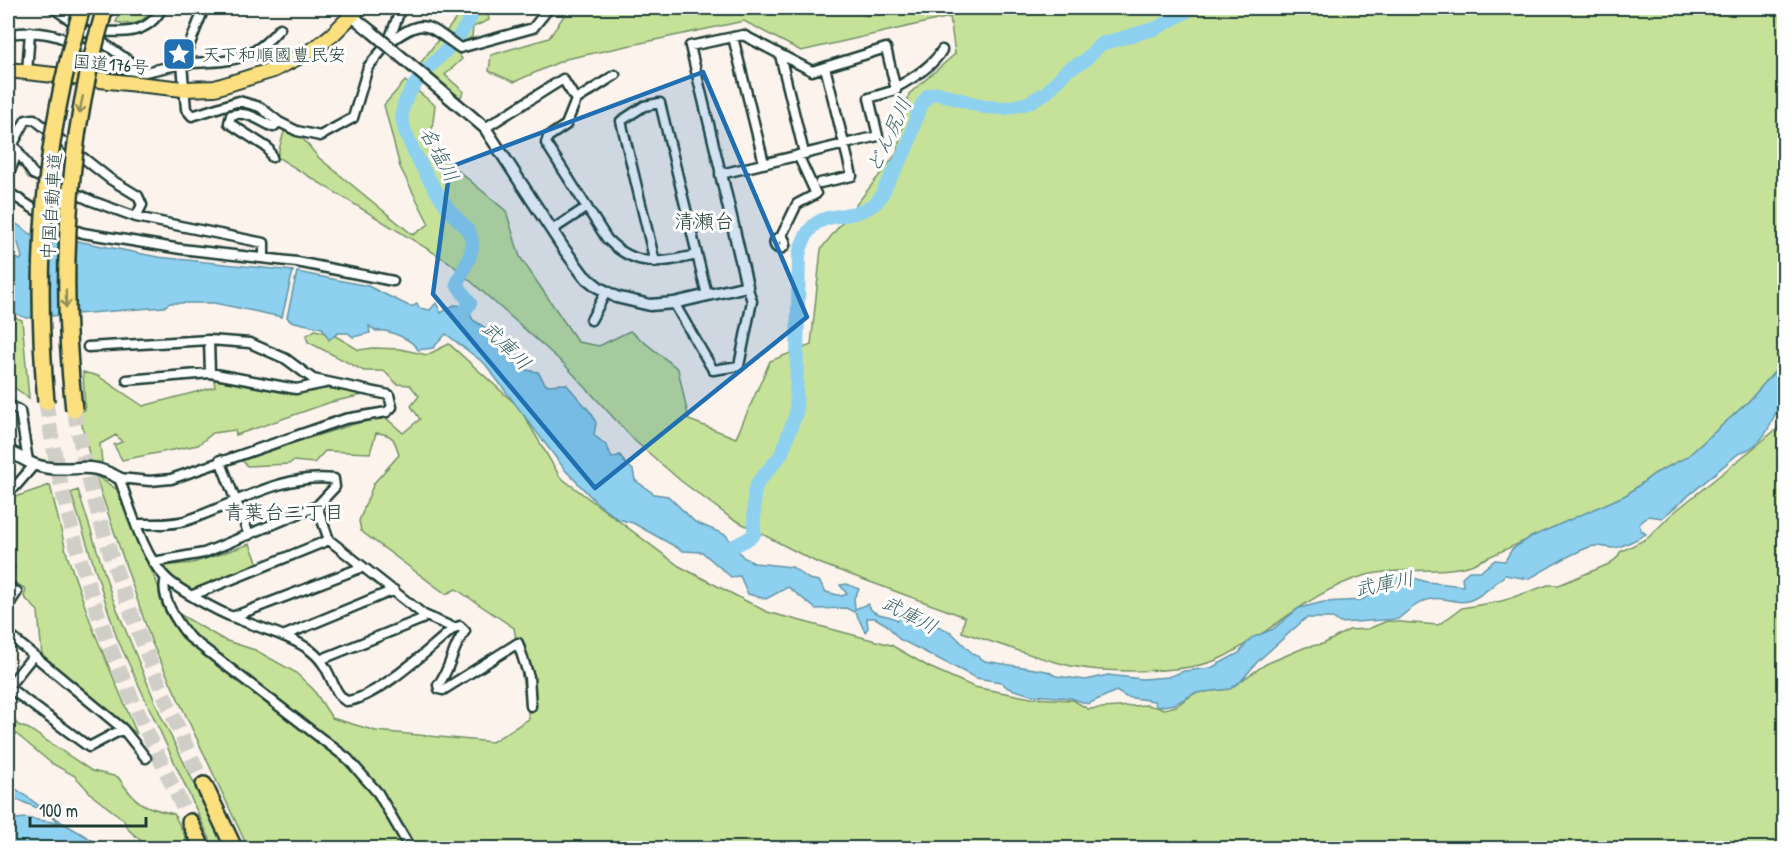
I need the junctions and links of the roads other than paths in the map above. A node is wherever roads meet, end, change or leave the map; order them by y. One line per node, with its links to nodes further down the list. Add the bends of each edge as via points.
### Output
1 (53, 8): 10 (street)
2 (82, 8): 56 (highway, 中国自動車道, bridge, via 56,114 44,198 39,285)
3 (105, 8): 58 (highway, 中国自動車道, one-way to 58, bridge, via 78,120 68,205 67,331)
4 (162, 8): 10 (street, via 150,24 140,29 126,33)
5 (204, 8): 17 (street)
6 (401, 8): 14 (street)
7 (544, 9): 14 (street, via 533,28 460,48 416,25)
8 (350, 10): 24 (highway, 国道176号, via 302,47 247,79); 27 (street, bridge)
9 (280, 28): 17 (street, via 267,43 246,56 221,63)
10 (86, 30): 21 (street)
11 (30, 32): 12 (street); 20 (street); 21 (street, via 60,37 115,68)
12 (8, 34)
13 (733, 37): 16 (street, via 743,35); 33 (street); 34 (street, via 690,46)
14 (388, 43): 26 (street, via 368,68 349,121 320,136)
15 (942, 50): 23 (street, via 914,79)
16 (780, 55): 18 (street, via 812,71); 31 (street)
17 (182, 64): 21 (street); 24 (street)
18 (825, 67): 23 (street, via 886,48); 29 (street)
19 (8, 70): 20 (highway, 国道176号)
20 (27, 72): 24 (highway, 国道176号)
21 (144, 72)
22 (615, 75): 25 (street)
23 (895, 88): 29 (street, via 869,98 878,136)
24 (183, 89): 26 (street, via 186,110 192,116 239,100 260,107)
25 (576, 100): 27 (street, via 563,79); 38 (street, via 567,125 548,137 546,143)
26 (279, 122): 32 (street, via 273,127 238,112 231,115 229,123 268,148)
27 (485, 128): 40 (street)
28 (8, 130): 30 (street)
29 (844, 144): 31 (street); 36 (street, via 852,176)
30 (16, 148): 35 (street); 39 (street, via 33,174); 39 (street, via 26,120 34,118 110,179 138,196 142,205)
31 (801, 154): 33 (street); 41 (street, via 816,194 797,204)
32 (272, 158)
33 (764, 164): 34 (street)
34 (721, 174): 46 (street)
35 (8, 176)
36 (820, 183)
37 (8, 192): 43 (street, via 72,230 181,249)
38 (587, 207): 40 (street); 44 (street, via 620,252)
39 (136, 217): 43 (street, via 264,243)
40 (552, 230): 47 (street, via 584,276)
41 (781, 237)
42 (696, 255): 44 (street); 44 (street, via 660,103 644,106 621,122); 48 (street)
43 (264, 257): 45 (street)
44 (655, 262)
45 (393, 281)
46 (747, 286): 48 (street); 49 (street, via 752,301 739,366 713,370)
47 (606, 292): 49 (street, via 650,305); 50 (street)
48 (707, 295): 49 (street)
49 (674, 303)
50 (591, 320)
51 (209, 340): 52 (street); 53 (street); 55 (street, via 258,345 313,379)
52 (88, 346)
53 (210, 373): 54 (street); 55 (street, via 296,389)
54 (127, 380)
55 (330, 382): 60 (street, via 382,392 389,395 392,407 387,412 345,419)
56 (46, 402)
57 (8, 404): 61 (street, via 20,411)
58 (74, 410)
59 (8, 450): 61 (street)
60 (220, 460): 62 (street, via 171,479); 64 (street)
61 (31, 463): 62 (street, via 52,469 87,466); 63 (street, via 15,488)
62 (119, 478): 66 (street)
63 (8, 489)
64 (236, 501): 65 (street, via 294,479 334,479 335,487); 66 (street, via 186,520); 67 (street)
65 (317, 506): 67 (street); 68 (street)
66 (137, 524): 69 (street)
67 (249, 535): 69 (street, via 204,553)
68 (329, 540): 70 (street); 74 (street)
69 (153, 562): 71 (street)
70 (363, 567): 73 (street); 77 (street)
71 (166, 578): 74 (street); 91 (street, via 164,591 189,637 348,759 378,793)
72 (8, 587): 75 (street, via 17,591)
73 (394, 590): 76 (street); 80 (street)
74 (193, 595): 77 (street)
75 (8, 606)
76 (424, 615): 78 (street); 82 (street)
77 (232, 617): 80 (street)
78 (454, 628): 82 (street, via 405,670 353,701 338,696); 84 (street, via 460,626 465,631 456,642 439,690 518,643 529,677)
79 (8, 634): 81 (street)
80 (283, 636): 82 (street)
81 (33, 657): 83 (street); 85 (street)
82 (322, 659)
83 (8, 687): 85 (street, via 89,747)
84 (531, 706)
85 (123, 729): 86 (street)
86 (146, 758)
87 (204, 785): 90 (highway)
88 (190, 822): 89 (highway)
89 (202, 849)
90 (234, 849)
91 (410, 849)

